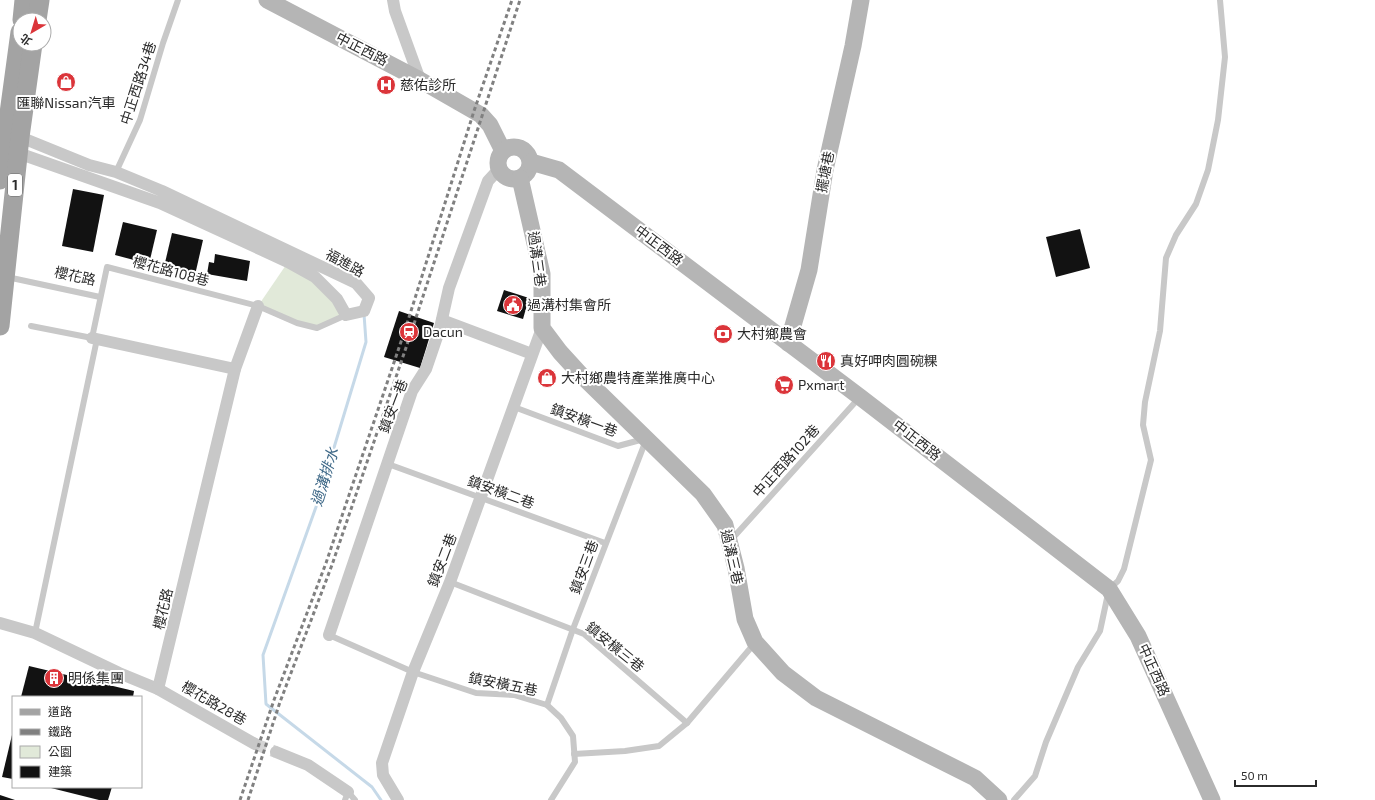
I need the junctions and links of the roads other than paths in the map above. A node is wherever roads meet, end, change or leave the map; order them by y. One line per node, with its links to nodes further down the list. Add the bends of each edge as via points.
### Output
1 (24, 0): 8 (main road)
2 (40, 0): 9 (main road)
3 (178, 0): 17 (lane, 中正西路34巷, via 140,120)
4 (267, 0): 12 (main road, 中正西路)
5 (393, 0): 12 (street)
6 (861, 0): 29 (main road, 擺塘巷, via 824,170 810,270)
7 (1220, 0): 40 (lane, via 1225,57 1210,163 1196,204 1176,235 1166,258 1160,331 1145,402 1143,425 1151,460 1124,569 1118,581)
8 (23, 12)
9 (38, 12)
10 (17, 52): 19 (main road, 1)
11 (32, 52): 13 (main road, 1)
12 (420, 80): 14 (main road, 中正西路, via 481,115 490,124)
13 (19, 145): 17 (street, 福進路); 20 (main road, 1); 23 (street, 福進路, via 160,203 288,262 315,277 337,299)
14 (504, 151): 15 (main road, via 512,147 522,149); 16 (main road, via 498,160)
15 (530, 162): 18 (main road, via 528,173); 29 (main road, 中正西路, via 559,170)
16 (499, 169): 18 (main road, via 510,179); 24 (street, 鎮安一巷, via 488,181 448,288)
17 (116, 172): 23 (street, 福進路, via 162,191 356,283 369,298 364,311)
18 (520, 178): 27 (main road, 過溝三巷, via 542,274)
19 (0, 180)
20 (3, 276): 21 (lane, 櫻花路); 25 (main road, 1)
21 (100, 297): 22 (lane, 櫻花路108巷, via 107,267); 28 (lane, 櫻花路)
22 (258, 306): 23 (lane, via 297,323 317,328); 31 (street, 櫻花路)
23 (346, 315)
24 (442, 320): 30 (street); 35 (street, 鎮安一巷, via 426,369 412,391)
25 (0, 326)
26 (31, 326): 28 (lane)
27 (542, 328): 30 (street, 鎮安二巷); 34 (main road, 過溝三巷, via 565,358)
28 (95, 338): 31 (street); 43 (lane, 櫻花路)
29 (788, 343): 32 (main road, 中正西路)
30 (532, 354): 33 (street, 鎮安二巷)
31 (235, 369): 47 (street, 櫻花路)
32 (860, 396): 37 (lane, 中正西路102巷); 40 (main road, 中正西路)
33 (514, 407): 34 (lane, 鎮安橫一巷, via 618,446); 36 (street, 鎮安二巷)
34 (646, 438): 37 (main road, 過溝三巷, via 703,494 725,525); 38 (lane, 鎮安三巷)
35 (388, 464): 36 (lane, 鎮安橫二巷); 44 (street, 鎮安一巷)
36 (481, 497): 38 (lane, 鎮安橫二巷); 39 (street, 鎮安二巷)
37 (730, 541): 45 (main road, 過溝三巷, via 745,619)
38 (605, 543): 42 (lane, 鎮安三巷)
39 (450, 582): 42 (lane, 鎮安橫三巷); 46 (street, 鎮安二巷)
40 (1109, 589): 57 (lane, via 1100,631 1078,667 1046,742 1035,776); 58 (main road, 中正西路, via 1138,636)
41 (0, 623): 43 (street)
42 (573, 629): 48 (lane, 鎮安三巷); 49 (lane, 鎮安橫三巷, via 584,634)
43 (35, 633): 47 (street)
44 (329, 635): 46 (lane, 鎮安橫五巷)
45 (755, 642): 49 (lane); 56 (main road, 過溝三巷, via 784,673 816,698 975,778)
46 (413, 672): 48 (lane, 鎮安橫五巷, via 476,693 514,695); 54 (street, 鎮安二巷, via 382,763 383,775)
47 (158, 689): 50 (street, 櫻花路28巷)
48 (548, 705): 52 (lane, 鎮安橫五巷, via 573,736)
49 (688, 723): 52 (lane, via 659,746)
50 (255, 744)
51 (276, 752): 53 (street, via 308,765)
52 (574, 754): 55 (lane, 鎮安橫五巷, via 575,762)
53 (350, 797)
54 (398, 800)
55 (551, 800)
56 (999, 800)
57 (1014, 800)
58 (1212, 800)

